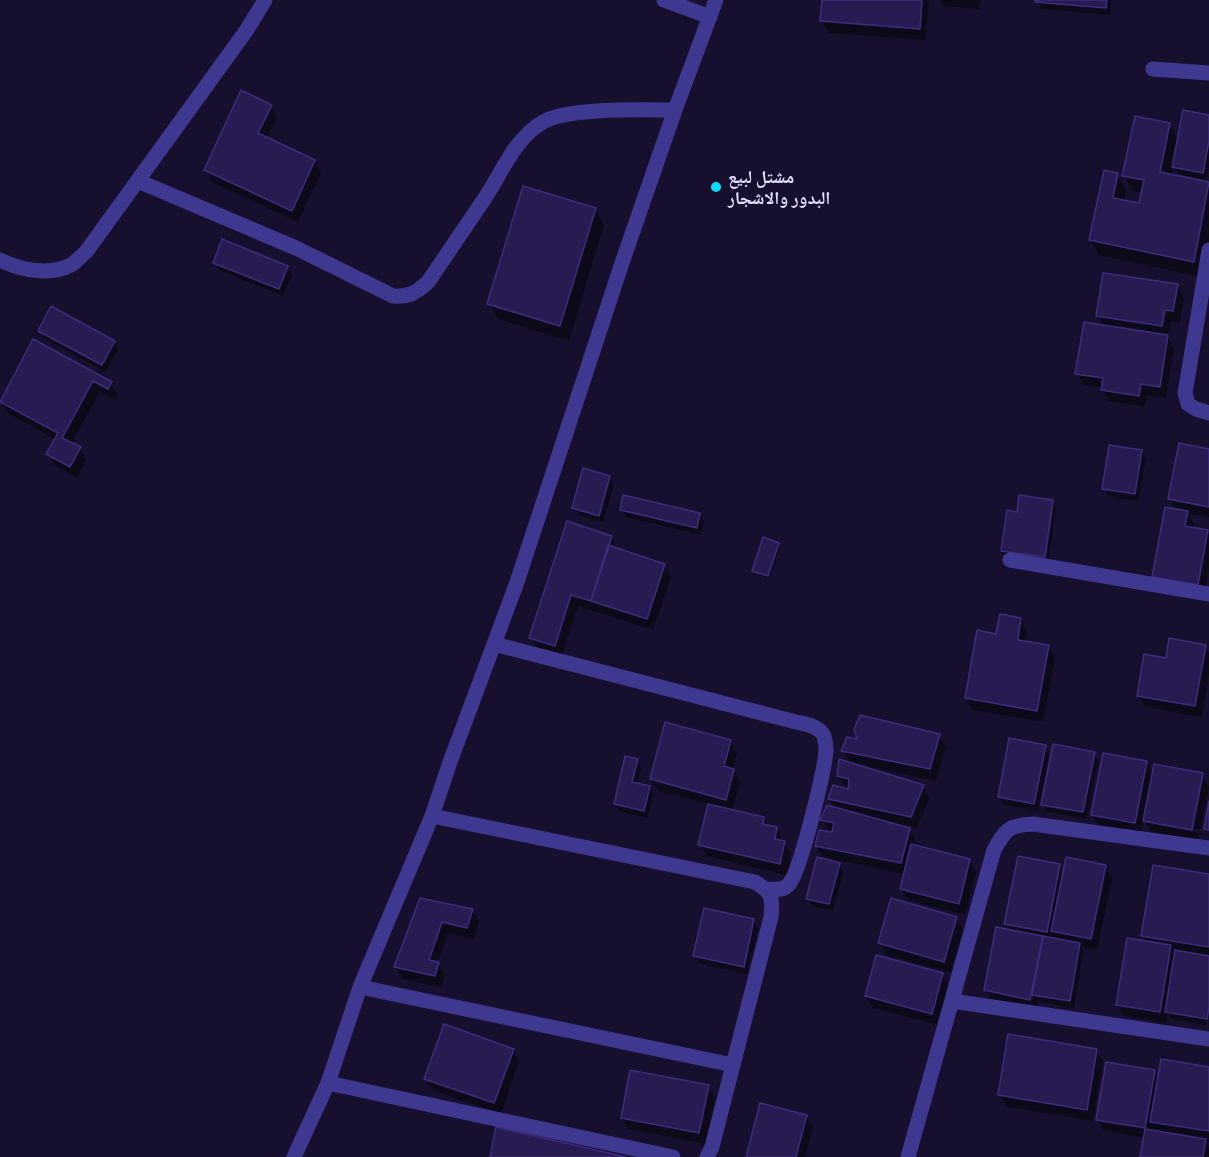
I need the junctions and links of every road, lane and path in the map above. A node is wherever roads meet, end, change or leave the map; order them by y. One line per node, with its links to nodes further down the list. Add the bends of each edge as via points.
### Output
1 (265, 0): 9 (street)
2 (664, 0): 4 (street)
3 (716, 0): 4 (street)
4 (710, 17): 8 (street)
5 (1209, 63): 7 (street)
6 (1153, 69): 7 (street)
7 (1209, 73)
8 (675, 110): 9 (street, via 567,115 544,121 528,132 428,282 406,297 393,296 296,248); 16 (street)
9 (138, 182): 11 (street, via 86,252 71,265 52,271)
10 (1209, 250): 12 (street)
11 (2, 266)
12 (1206, 288): 13 (street, via 1185,393 1188,404)
13 (1209, 413)
14 (1010, 560): 15 (street)
15 (1209, 594)
16 (494, 644): 17 (street); 19 (street, via 820,731 826,750 798,867 782,889)
17 (432, 816): 19 (street, via 755,882); 20 (street)
18 (1209, 848): 21 (street, via 1033,824 1015,825 1004,832 994,850)
19 (767, 889): 23 (street, via 773,902 771,917)
20 (360, 987): 23 (street); 24 (street)
21 (952, 1001): 22 (street); 28 (street)
22 (1209, 1039)
23 (733, 1065): 27 (street)
24 (328, 1083): 25 (street); 26 (street)
25 (294, 1157)
26 (674, 1157)
27 (707, 1157)
28 (908, 1157)

